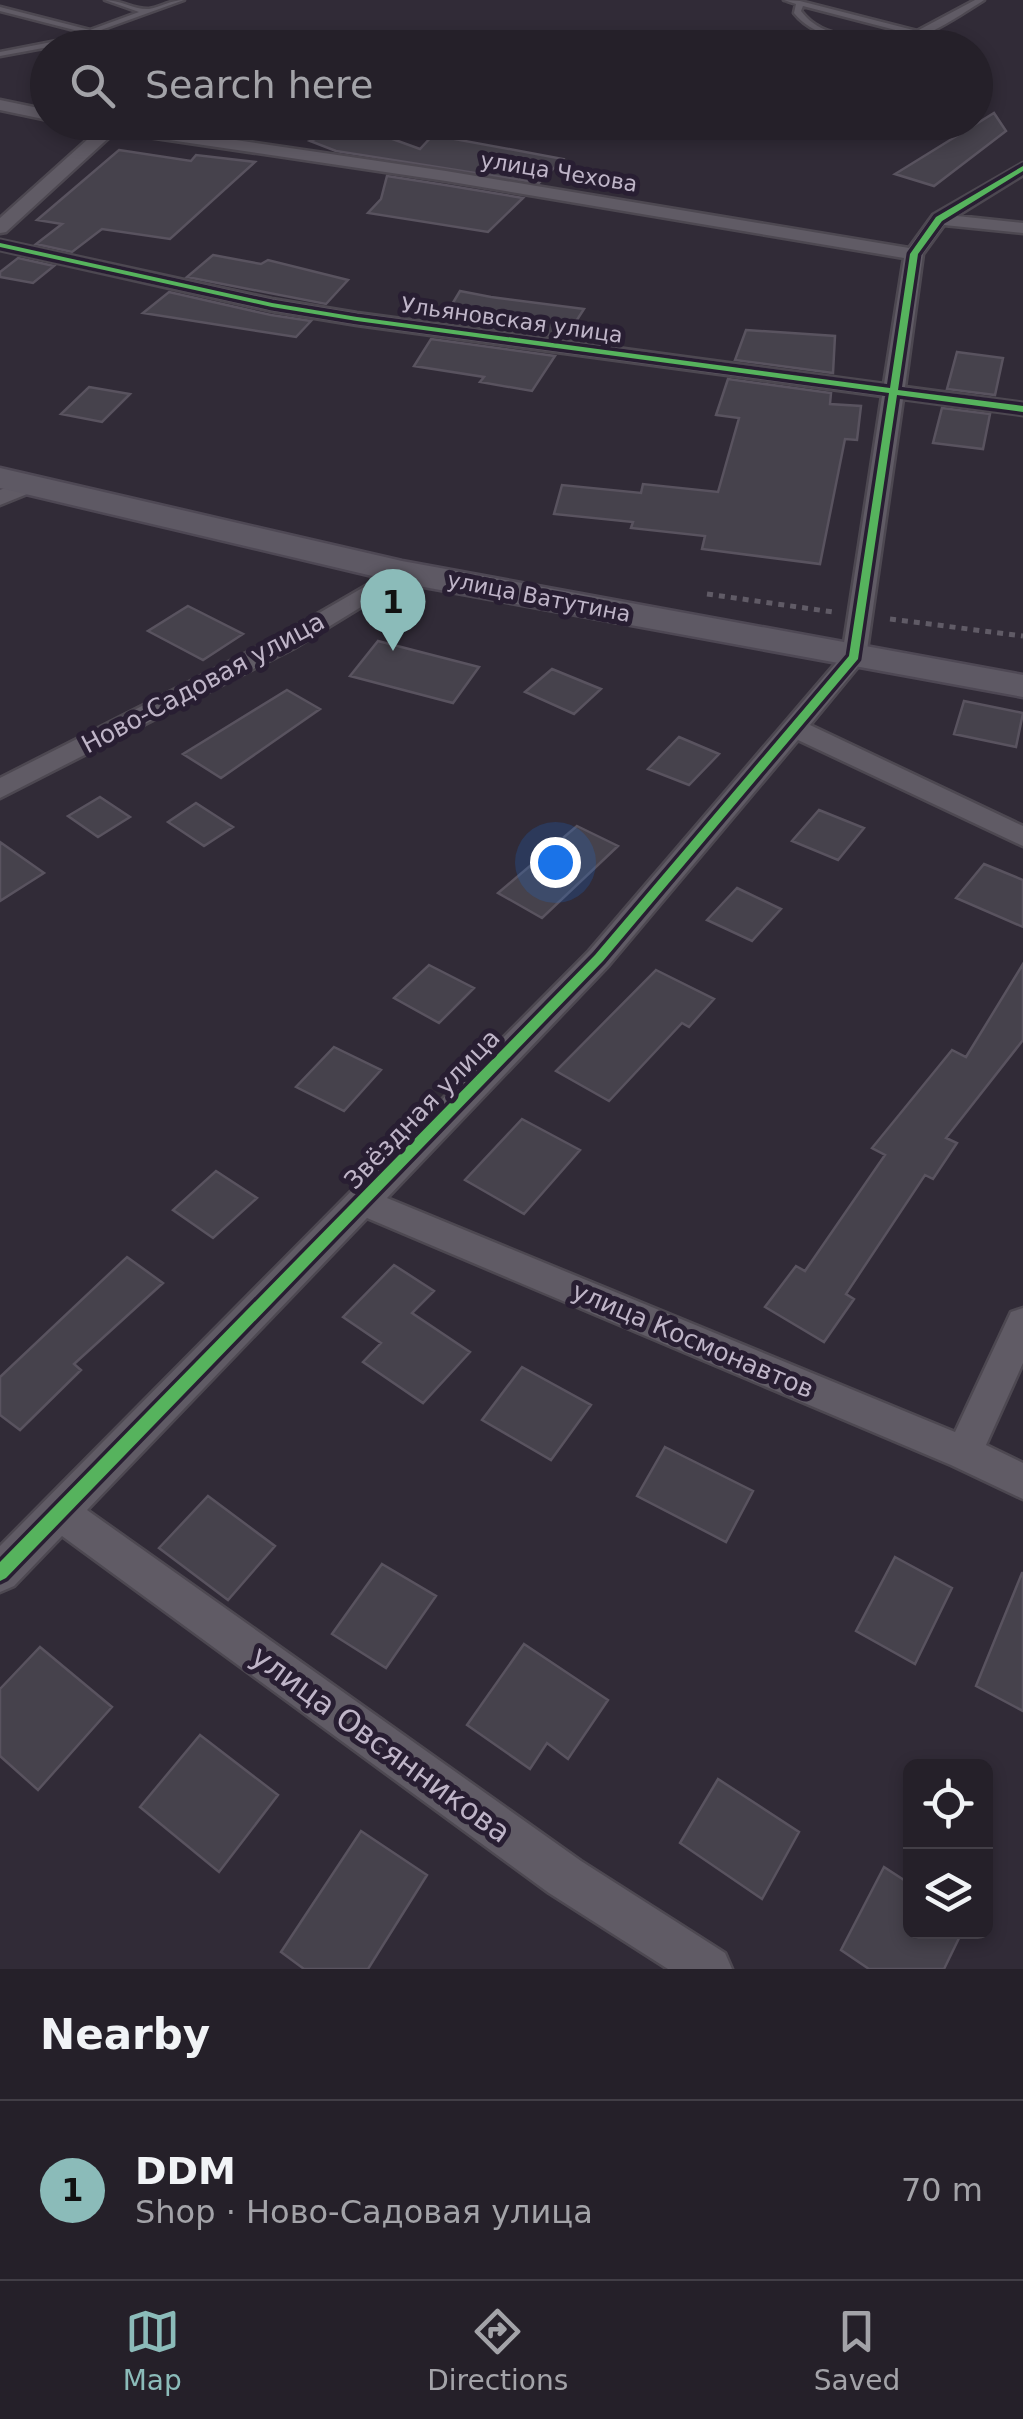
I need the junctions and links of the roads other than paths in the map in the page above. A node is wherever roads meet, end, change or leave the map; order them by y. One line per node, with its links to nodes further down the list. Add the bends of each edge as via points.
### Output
1 (109, 0): 7 (lane)
2 (180, 0): 7 (lane)
3 (788, 0): 5 (lane)
4 (980, 0): 12 (lane)
5 (803, 2): 10 (lane, via 801,20); 11 (lane)
6 (0, 9): 8 (lane)
7 (147, 12): 9 (lane)
8 (82, 30)
9 (96, 30)
10 (823, 30)
11 (904, 30)
12 (925, 30)
13 (30, 48): 14 (lane)
14 (0, 54)
15 (0, 105): 16 (street)
16 (30, 111)
17 (97, 140): 21 (street)
18 (194, 140): 24 (street, улица Чехова)
19 (1023, 168): 20 (street)
20 (939, 219): 22 (street); 24 (street)
21 (0, 228)
22 (1023, 228)
23 (0, 245): 25 (street, Ульяновская улица, via 272,305)
24 (914, 254): 25 (street)
25 (891, 391): 26 (street, Ульяновская улица); 29 (street)
26 (1023, 409)
27 (10, 487): 28 (main road, улица Ватутина)
28 (402, 572): 29 (main road, улица Ватутина); 32 (street, Ново-Садовая улица, via 285,643)
29 (854, 657): 30 (main road, улица Ватутина); 31 (street, Звёздная улица)
30 (1023, 686)
31 (794, 728): 33 (street); 34 (street, Звёздная улица, via 599,958)
32 (0, 789)
33 (1023, 837)
34 (362, 1202): 36 (street, улица Космонавтов); 38 (street, Звёздная улица)
35 (1023, 1323): 36 (street)
36 (964, 1452): 37 (street, улица Космонавтов)
37 (1023, 1482)
38 (59, 1512): 39 (street, Звёздная улица); 40 (street, улица Овсянникова, via 566,1876)
39 (0, 1573)
40 (709, 1969)

